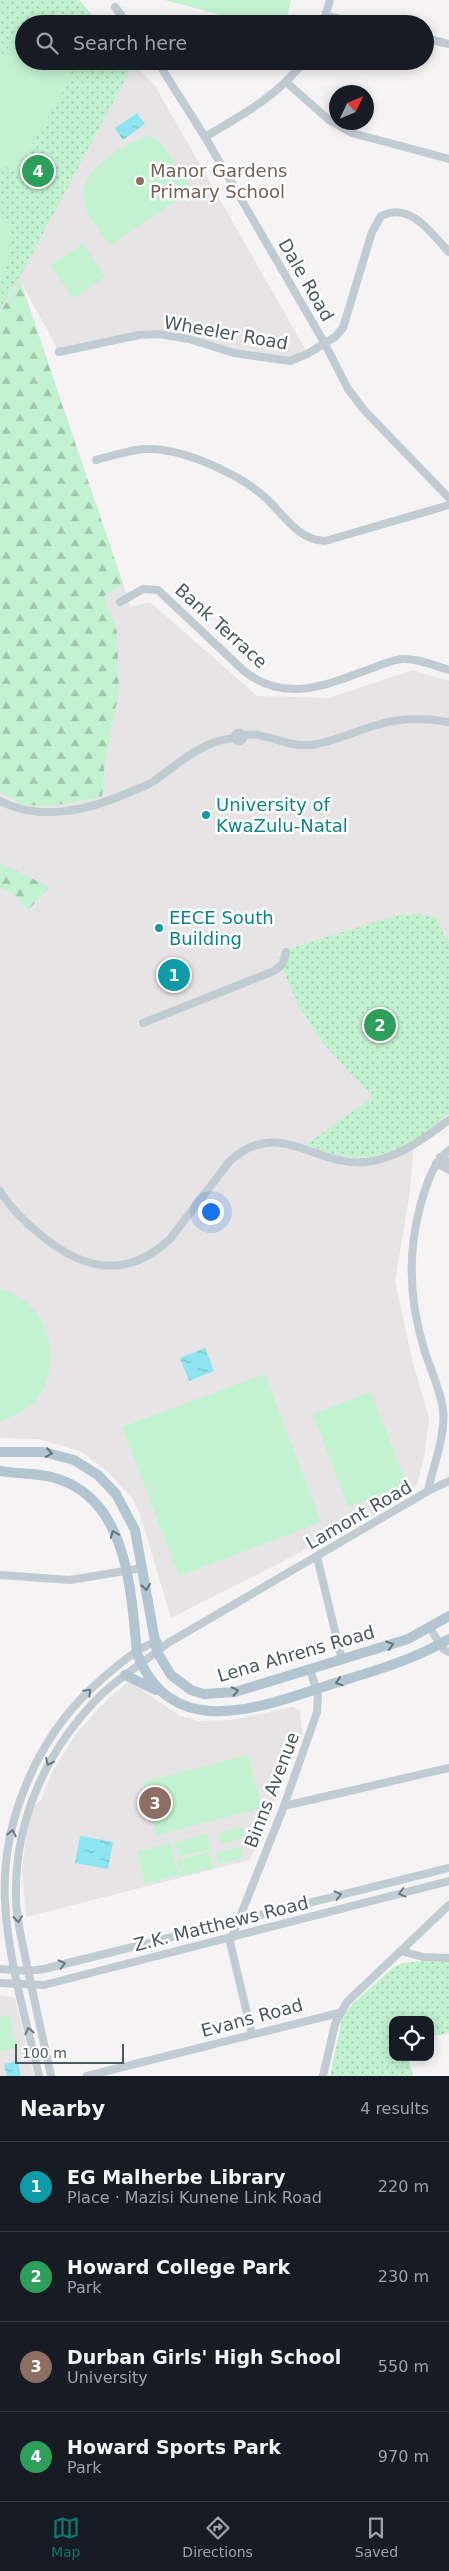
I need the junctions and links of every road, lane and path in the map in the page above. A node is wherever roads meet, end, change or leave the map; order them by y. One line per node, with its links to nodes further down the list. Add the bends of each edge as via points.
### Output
1 (330, 0): 4 (street)
2 (115, 7): 3 (street)
3 (121, 15)
4 (326, 15)
5 (434, 40): 6 (street)
6 (449, 44)
7 (163, 70): 10 (street, Dale Road)
8 (296, 70): 9 (street)
9 (286, 82): 10 (street, via 262,103); 11 (street, via 329,120 352,133)
10 (205, 137): 13 (street, Dale Road)
11 (449, 159)
12 (449, 252): 13 (street, Wheeler Road, via 418,220 400,212 381,216 372,232 343,328)
13 (324, 342): 14 (street, Wheeler Road, via 290,361 234,353 190,339 160,334 139,335); 16 (street, Dale Road, via 348,389 364,410)
14 (58, 352)
15 (96, 460): 17 (street, via 147,449 197,460 245,482 266,498 300,533 316,540 325,541)
16 (449, 498)
17 (449, 505)
18 (120, 602): 19 (street, Bank Terrace, via 143,589 158,590 244,671 276,688 318,687 401,659 419,660)
19 (449, 670)
20 (449, 722): 21 (street, via 386,723 311,745 257,736 243,738 239,742 234,738 220,740 201,748 148,785 106,804 47,813 23,810)
21 (0, 801)
22 (286, 952): 23 (street, via 283,964 274,972)
23 (143, 1022)
24 (449, 1120): 29 (street, via 404,1150 366,1162 341,1160 288,1144 253,1145 229,1162 165,1244 151,1256 120,1266 93,1265 67,1254 30,1227)
25 (449, 1150): 26 (street)
26 (438, 1160): 27 (street); 28 (street); 33 (street, Lamont Road, via 418,1214 410,1272 419,1332 440,1393 443,1412)
27 (449, 1162)
28 (449, 1170)
29 (0, 1191)
30 (0, 1452): 35 (main road, Lena Ahrens Road, one-way to 35, via 57,1455 74,1460 98,1475 116,1494 129,1516)
31 (0, 1471): 36 (main road, Lena Ahrens Road, one-way to 31, via 106,1517 89,1495 72,1484 48,1476)
32 (449, 1481): 33 (street)
33 (428, 1491): 34 (street, Lamont Road)
34 (317, 1557): 41 (street, Lamont Road); 44 (street)
35 (143, 1568): 36 (street); 41 (main road, Lena Ahrens Road, one-way to 41)
36 (127, 1572): 37 (street, via 70,1580); 42 (main road, Lena Ahrens Road)
37 (0, 1575)
38 (449, 1616): 39 (main road, Lena Ahrens Road)
39 (430, 1628): 40 (street); 44 (main road, Lena Ahrens Road, one-way to 39, via 408,1639)
40 (444, 1642): 43 (street); 48 (main road, Lena Ahrens Road, one-way to 48, via 424,1654)
41 (156, 1647): 42 (street); 45 (street); 46 (main road, Lena Ahrens Road, one-way to 46, via 171,1675 191,1690 204,1694 235,1692)
42 (137, 1652): 45 (main road, Lena Ahrens Road); 50 (street, one-way to 42, via 89,1690)
43 (449, 1652)
44 (342, 1660): 46 (main road, Lena Ahrens Road)
45 (141, 1663): 47 (street); 49 (main road, Lena Ahrens Road)
46 (310, 1669): 48 (street, Binns Avenue)
47 (125, 1675): 49 (main road); 51 (street, via 83,1714)
48 (316, 1689): 49 (main road, Lena Ahrens Road, via 252,1708 213,1712 181,1704); 53 (street, Binns Avenue, via 316,1712)
49 (164, 1694)
50 (50, 1739): 51 (street); 54 (street, via 34,1768)
51 (59, 1746): 55 (street, one-way to 55, via 38,1786)
52 (449, 1768): 53 (street)
53 (284, 1806): 63 (street, Binns Avenue)
54 (16, 1817): 55 (street); 57 (street, one-way to 54)
55 (26, 1819): 58 (street, via 17,1859)
56 (449, 1868): 60 (street, Z.K. Matthews Road, one-way to 56)
57 (6, 1880): 58 (street); 70 (street, via 7,1920)
58 (16, 1881): 71 (street, one-way to 71, via 18,1925)
59 (449, 1881): 62 (street, Z.K. Matthews Road, one-way to 62)
60 (314, 1901): 62 (street); 63 (street, Z.K. Matthews Road)
61 (449, 1905): 66 (street)
62 (318, 1914): 64 (street, Z.K. Matthews Road)
63 (237, 1920): 64 (street, Binns Avenue); 65 (street, Z.K. Matthews Road)
64 (232, 1936): 68 (street, Z.K. Matthews Road); 76 (street, via 230,1948)
65 (128, 1947): 68 (street); 71 (street, Z.K. Matthews Road, one-way to 65)
66 (401, 1951): 67 (street, via 423,1957); 75 (street)
67 (449, 1958)
68 (132, 1962): 74 (street, Z.K. Matthews Road)
69 (0, 1969): 70 (street, Z.K. Matthews Road)
70 (14, 1971): 71 (street, Z.K. Matthews Road); 73 (street)
71 (28, 1971): 74 (street)
72 (0, 1983): 73 (street, Z.K. Matthews Road)
73 (18, 1986): 74 (street, Z.K. Matthews Road); 77 (street, one-way to 73)
74 (31, 1986): 78 (street)
75 (339, 2013): 76 (street, Evans Road); 80 (street)
76 (252, 2034): 79 (street, Evans Road)
77 (39, 2076)
78 (51, 2076)
79 (87, 2076)
80 (323, 2076)

